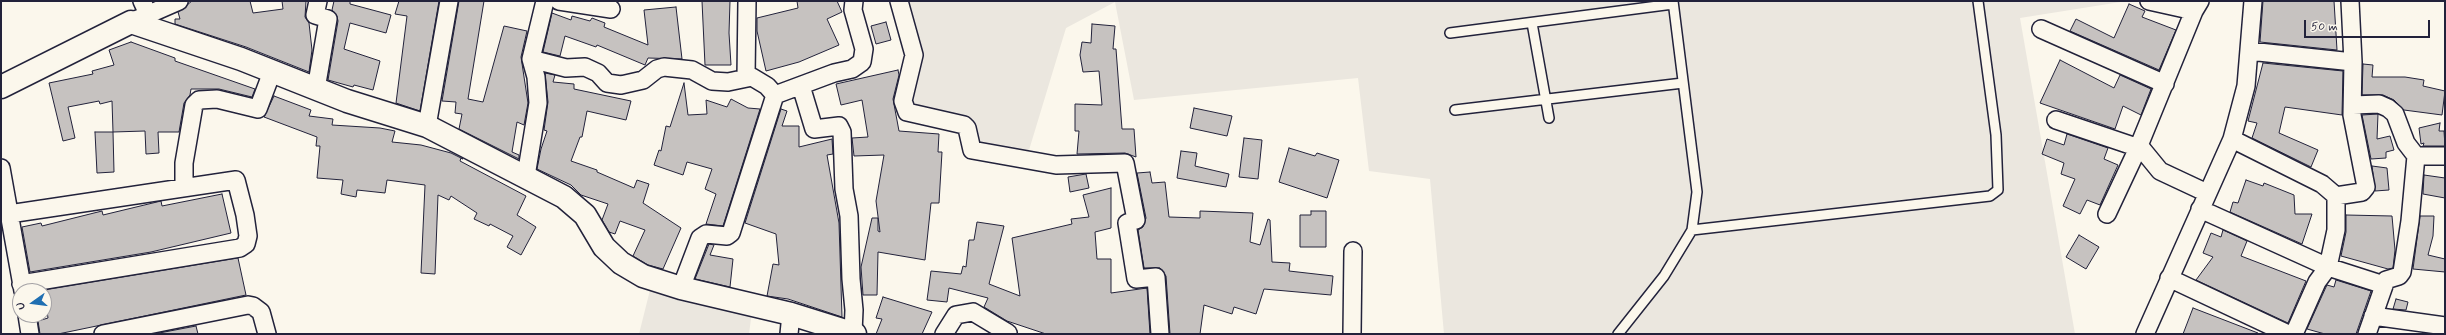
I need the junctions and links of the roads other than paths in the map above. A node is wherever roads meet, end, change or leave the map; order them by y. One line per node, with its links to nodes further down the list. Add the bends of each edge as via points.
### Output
1 (179, 1): 16 (street)
2 (318, 1): 29 (street, via 315,15 328,19)
3 (449, 1): 36 (street)
4 (545, 1): 21 (street)
5 (559, 1): 15 (street)
6 (747, 1): 24 (street)
7 (854, 1): 27 (street, via 852,10 864,49 862,62 852,69)
8 (899, 1): 68 (street, via 914,55 903,101 907,112 964,125 972,150 1056,165 1125,162 1136,220 1127,223 1136,279 1156,277)
9 (1978, 1): 49 (lane, via 1996,135 1998,190 1990,196)
10 (2149, 1): 14 (street)
11 (2254, 1): 20 (street)
12 (2350, 1): 22 (street)
13 (1673, 3): 17 (lane); 25 (lane)
14 (2197, 6): 26 (street)
15 (611, 9)
16 (140, 12): 23 (street); 28 (street)
17 (1532, 23): 19 (lane); 31 (lane)
18 (2041, 29): 26 (street)
19 (1450, 33)
20 (2249, 51): 22 (street); 37 (street, via 2244,99)
21 (531, 59): 24 (street, via 566,68 585,67 598,73 607,83 621,85 643,80 664,67 692,70 712,80 736,82); 42 (street, via 536,77 538,103)
22 (2353, 62): 32 (street)
23 (272, 72): 29 (street); 43 (street, via 258,109 217,99 199,100 194,105 184,163)
24 (746, 77): 30 (street, via 759,80)
25 (1683, 83): 31 (lane); 49 (lane, via 1697,192)
26 (2165, 84): 38 (street)
27 (801, 86): 30 (street); 66 (street, via 814,129 838,126 842,132 844,189 849,216)
28 (1, 87)
29 (316, 89): 36 (street)
30 (775, 95): 57 (street, via 731,233 727,236 706,234 700,238)
31 (1547, 98): 33 (lane); 34 (lane)
32 (2353, 105): 39 (street, via 2379,104 2388,108 2395,114 2406,143); 45 (street, via 2354,125 2366,188 2362,192)
33 (1455, 110)
34 (1549, 118)
35 (2056, 120): 38 (street)
36 (427, 126): 42 (street)
37 (2232, 140): 44 (street); 45 (street, via 2322,184)
38 (2138, 148): 44 (street, via 2144,151 2160,170); 48 (street)
39 (2416, 156): 40 (street); 56 (street, via 2402,272 2399,276 2386,280)
40 (2445, 156)
41 (1, 168): 47 (street)
42 (526, 176): 57 (street, via 564,197 585,215 604,247 621,263 644,276)
43 (184, 187): 47 (street); 55 (street, via 236,180 248,236 246,244 240,248)
44 (2207, 192): 46 (street)
45 (2336, 196): 52 (street, via 2336,230)
46 (2200, 209): 52 (street); 53 (street)
47 (9, 214): 50 (street)
48 (2107, 214)
49 (1692, 230): 70 (lane, via 1664,276)
50 (7, 234): 54 (street)
51 (1353, 251): 69 (street)
52 (2328, 267): 56 (street); 73 (street, via 2317,282)
53 (2169, 278): 71 (street); 72 (street)
54 (21, 283)
55 (44, 283)
56 (2384, 285): 58 (street)
57 (681, 288): 60 (street)
58 (2373, 316): 61 (street); 74 (street)
59 (28, 323): 63 (street)
60 (790, 324): 66 (street)
61 (2445, 326)
62 (1008, 333): 67 (street, via 973,312 956,315)
63 (30, 334)
64 (103, 334): 65 (street, via 248,305 261,312)
65 (267, 334)
66 (854, 334)
67 (944, 334)
68 (1160, 334)
69 (1352, 334)
70 (1618, 334)
71 (2145, 334)
72 (2288, 334)
73 (2294, 334)
74 (2368, 334)

